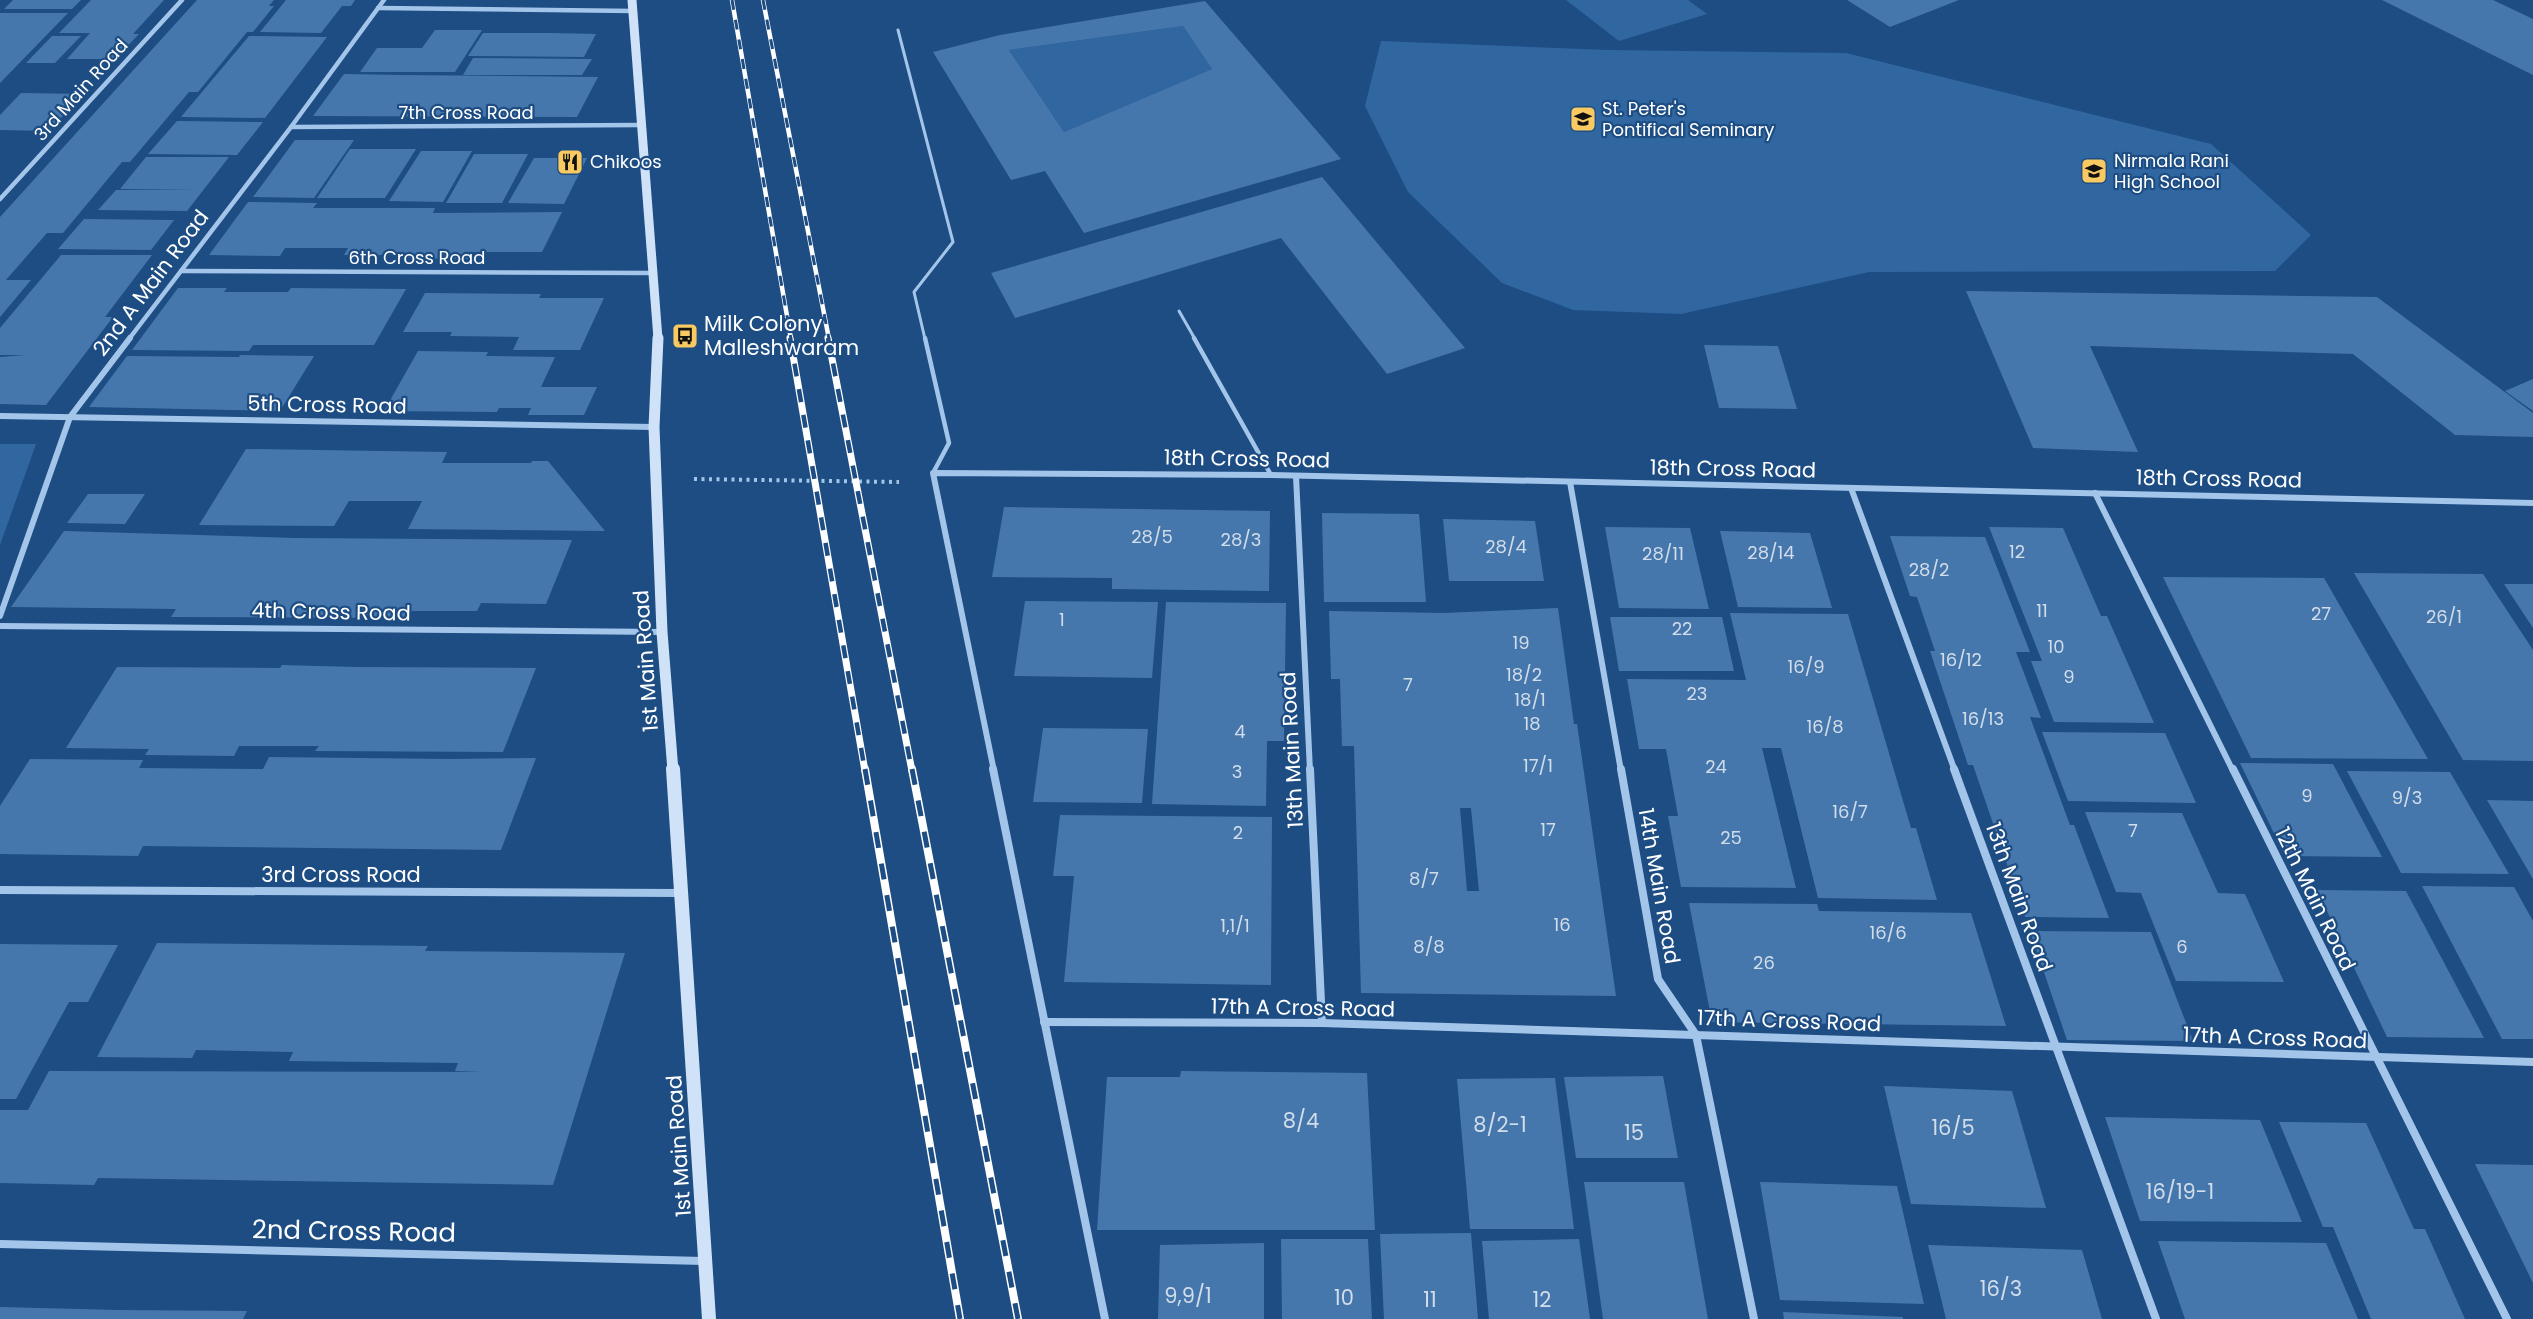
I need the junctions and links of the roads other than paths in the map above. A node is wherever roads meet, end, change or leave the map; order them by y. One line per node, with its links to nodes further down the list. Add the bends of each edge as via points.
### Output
1 (182, 0): 8 (street, 3rd Main Road)
2 (384, 0): 4 (street, 2nd A Main Road)
3 (633, 6): 4 (street); 6 (main road, 1st Main Road)
4 (378, 8): 7 (street, 2nd A Main Road)
5 (897, 30): 15 (lane, via 953,243 914,292 949,443)
6 (642, 125): 7 (street, 7th Cross Road); 10 (main road, 1st Main Road)
7 (291, 128): 9 (street, 2nd A Main Road)
8 (0, 199)
9 (181, 271): 10 (street, 6th Cross Road); 13 (street, 2nd A Main Road)
10 (653, 273): 14 (main road, 1st Main Road, via 658,340)
11 (1179, 311): 16 (lane)
12 (0, 416): 13 (street, 5th Cross Road)
13 (70, 417): 14 (street, 5th Cross Road); 22 (street, 2nd A Main Road)
14 (654, 427): 24 (main road, 1st Main Road)
15 (933, 473): 16 (street, 18th Cross Road); 27 (street)
16 (1272, 475): 17 (street, 18th Cross Road)
17 (1296, 476): 18 (street, 18th Cross Road); 28 (street, 13th Main Road)
18 (1570, 482): 19 (street, 18th Cross Road); 29 (street, 14th Main Road, via 1659,979)
19 (1851, 488): 20 (street, 18th Cross Road); 30 (street, 13th Main Road)
20 (2095, 493): 21 (street, 18th Cross Road); 31 (street, 12th Main Road)
21 (2533, 503)
22 (0, 616)
23 (0, 626): 24 (street, 4th Cross Road)
24 (662, 632): 26 (main road, 1st Main Road)
25 (0, 890): 26 (street, 3rd Cross Road)
26 (682, 893): 34 (main road, 1st Main Road)
27 (1044, 1022): 28 (street, 17th A Cross Road); 36 (street)
28 (1322, 1023): 29 (street, 17th A Cross Road)
29 (1696, 1035): 30 (street, 17th A Cross Road); 37 (street, 14th Main Road)
30 (2057, 1047): 31 (street, 17th A Cross Road); 38 (street, 13th Main Road)
31 (2375, 1057): 32 (street, 17th A Cross Road); 39 (street, 12th Main Road)
32 (2533, 1062)
33 (0, 1244): 34 (street, 2nd Cross Road)
34 (706, 1261): 35 (main road, 1st Main Road)
35 (709, 1319)
36 (1105, 1319)
37 (1754, 1319)
38 (2156, 1319)
39 (2507, 1319)

